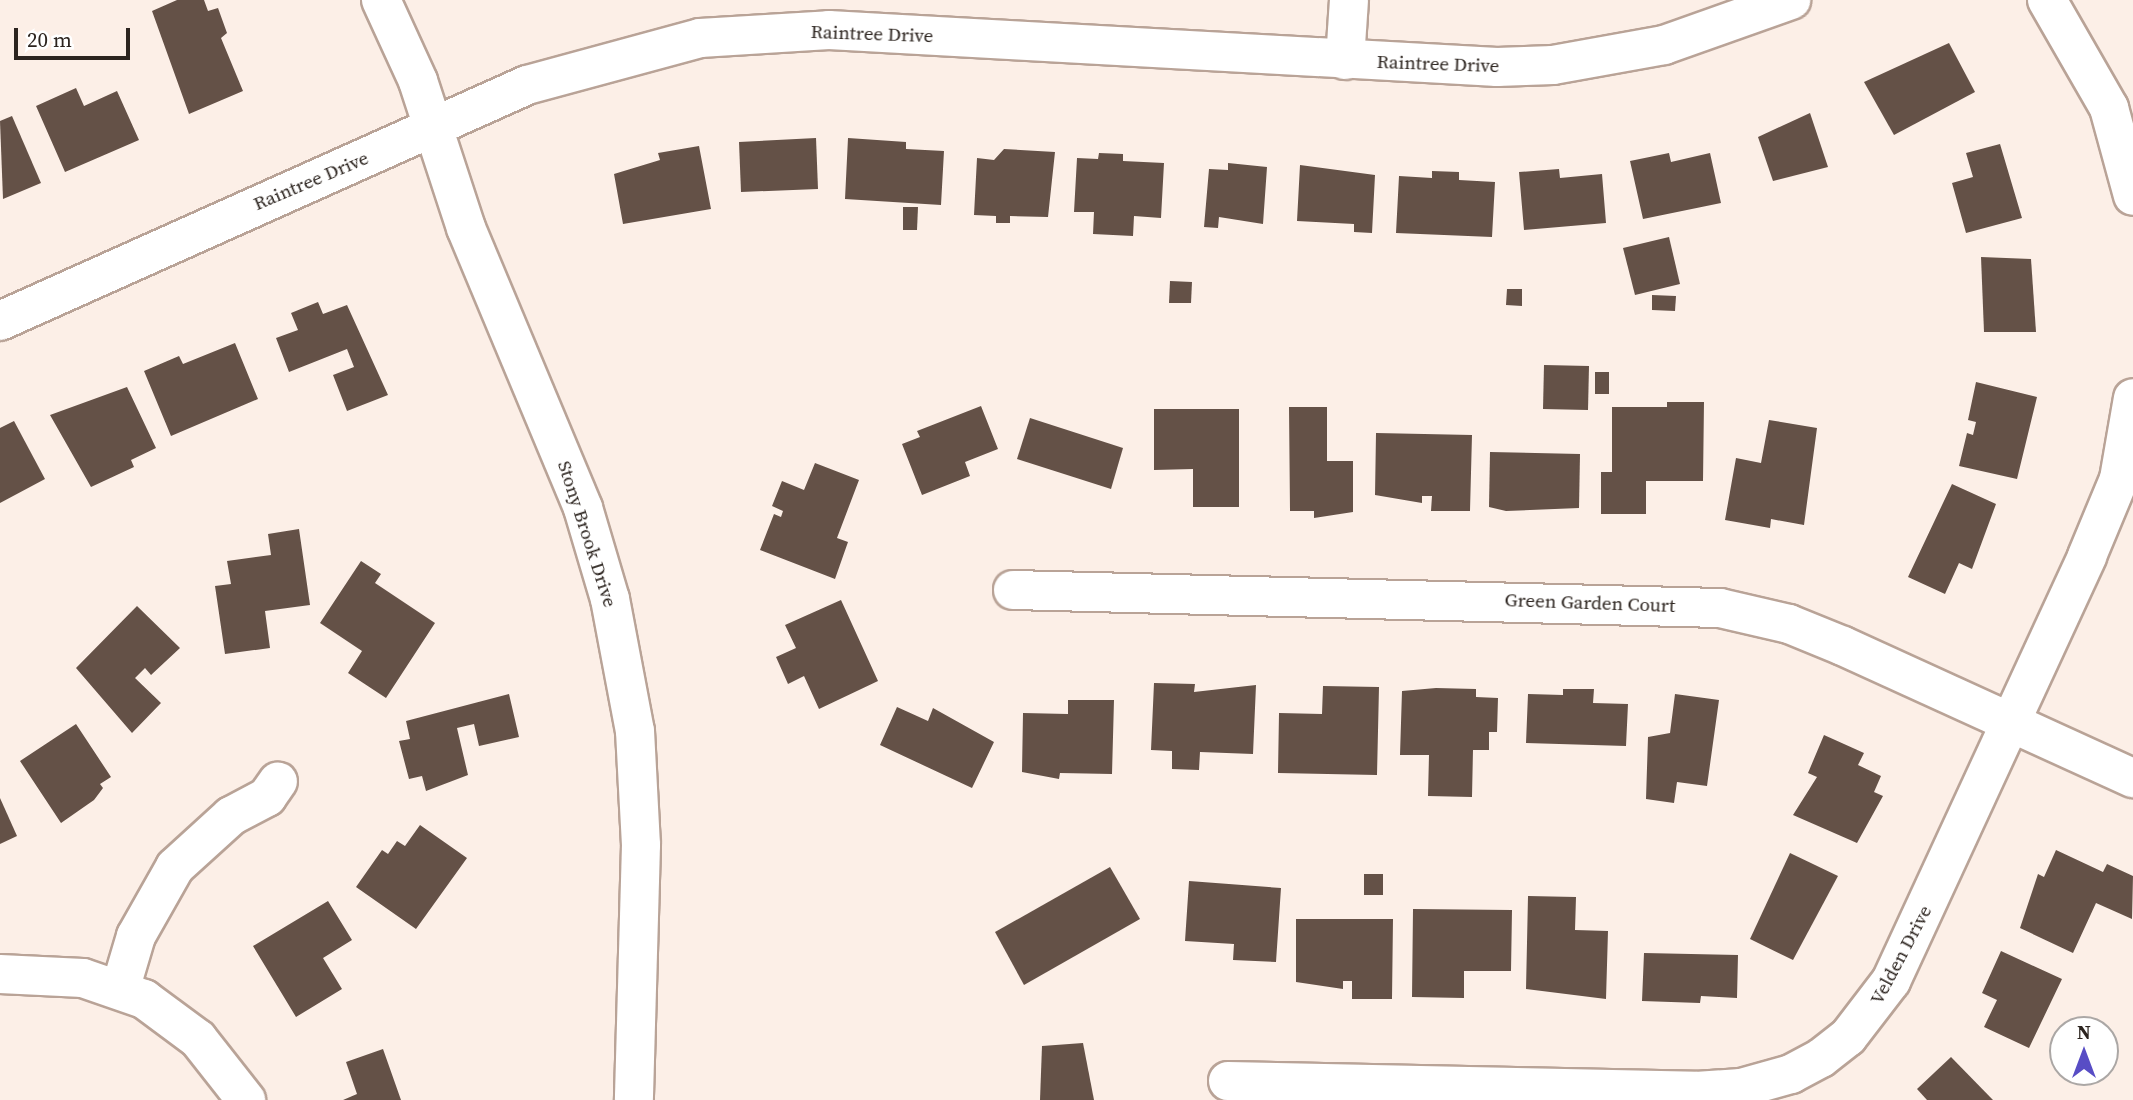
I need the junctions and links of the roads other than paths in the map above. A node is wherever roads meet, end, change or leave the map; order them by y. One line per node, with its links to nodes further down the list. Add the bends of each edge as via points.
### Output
1 (382, 0): 6 (street, Stony Brook Drive)
2 (1349, 0): 5 (street)
3 (1791, 0): 5 (street, Raintree Drive, via 1664,45 1576,62 1497,67)
4 (2047, 0): 7 (street, via 2109,108)
5 (1345, 60): 6 (street, Raintree Drive, via 829,30 757,31 642,50 565,73 527,85)
6 (433, 130): 8 (street, Raintree Drive); 18 (street, Stony Brook Drive, via 466,228 583,508 610,599 635,731 642,845)
7 (2133, 196)
8 (0, 321)
9 (2133, 398): 11 (street, Velden Drive, via 2119,479)
10 (1013, 590): 11 (street, Green Garden Court, via 1720,608 1788,624)
11 (2012, 723): 12 (street, Green Garden Court); 16 (street, Velden Drive, via 1891,981 1848,1037 1791,1074 1741,1088 1696,1091)
12 (2133, 778)
13 (278, 781): 15 (street, via 267,797 231,816 175,867 136,936)
14 (0, 974): 15 (street, via 83,978)
15 (120, 990): 17 (street, via 163,1010 198,1039)
16 (1228, 1081)
17 (246, 1100)
18 (634, 1100)

